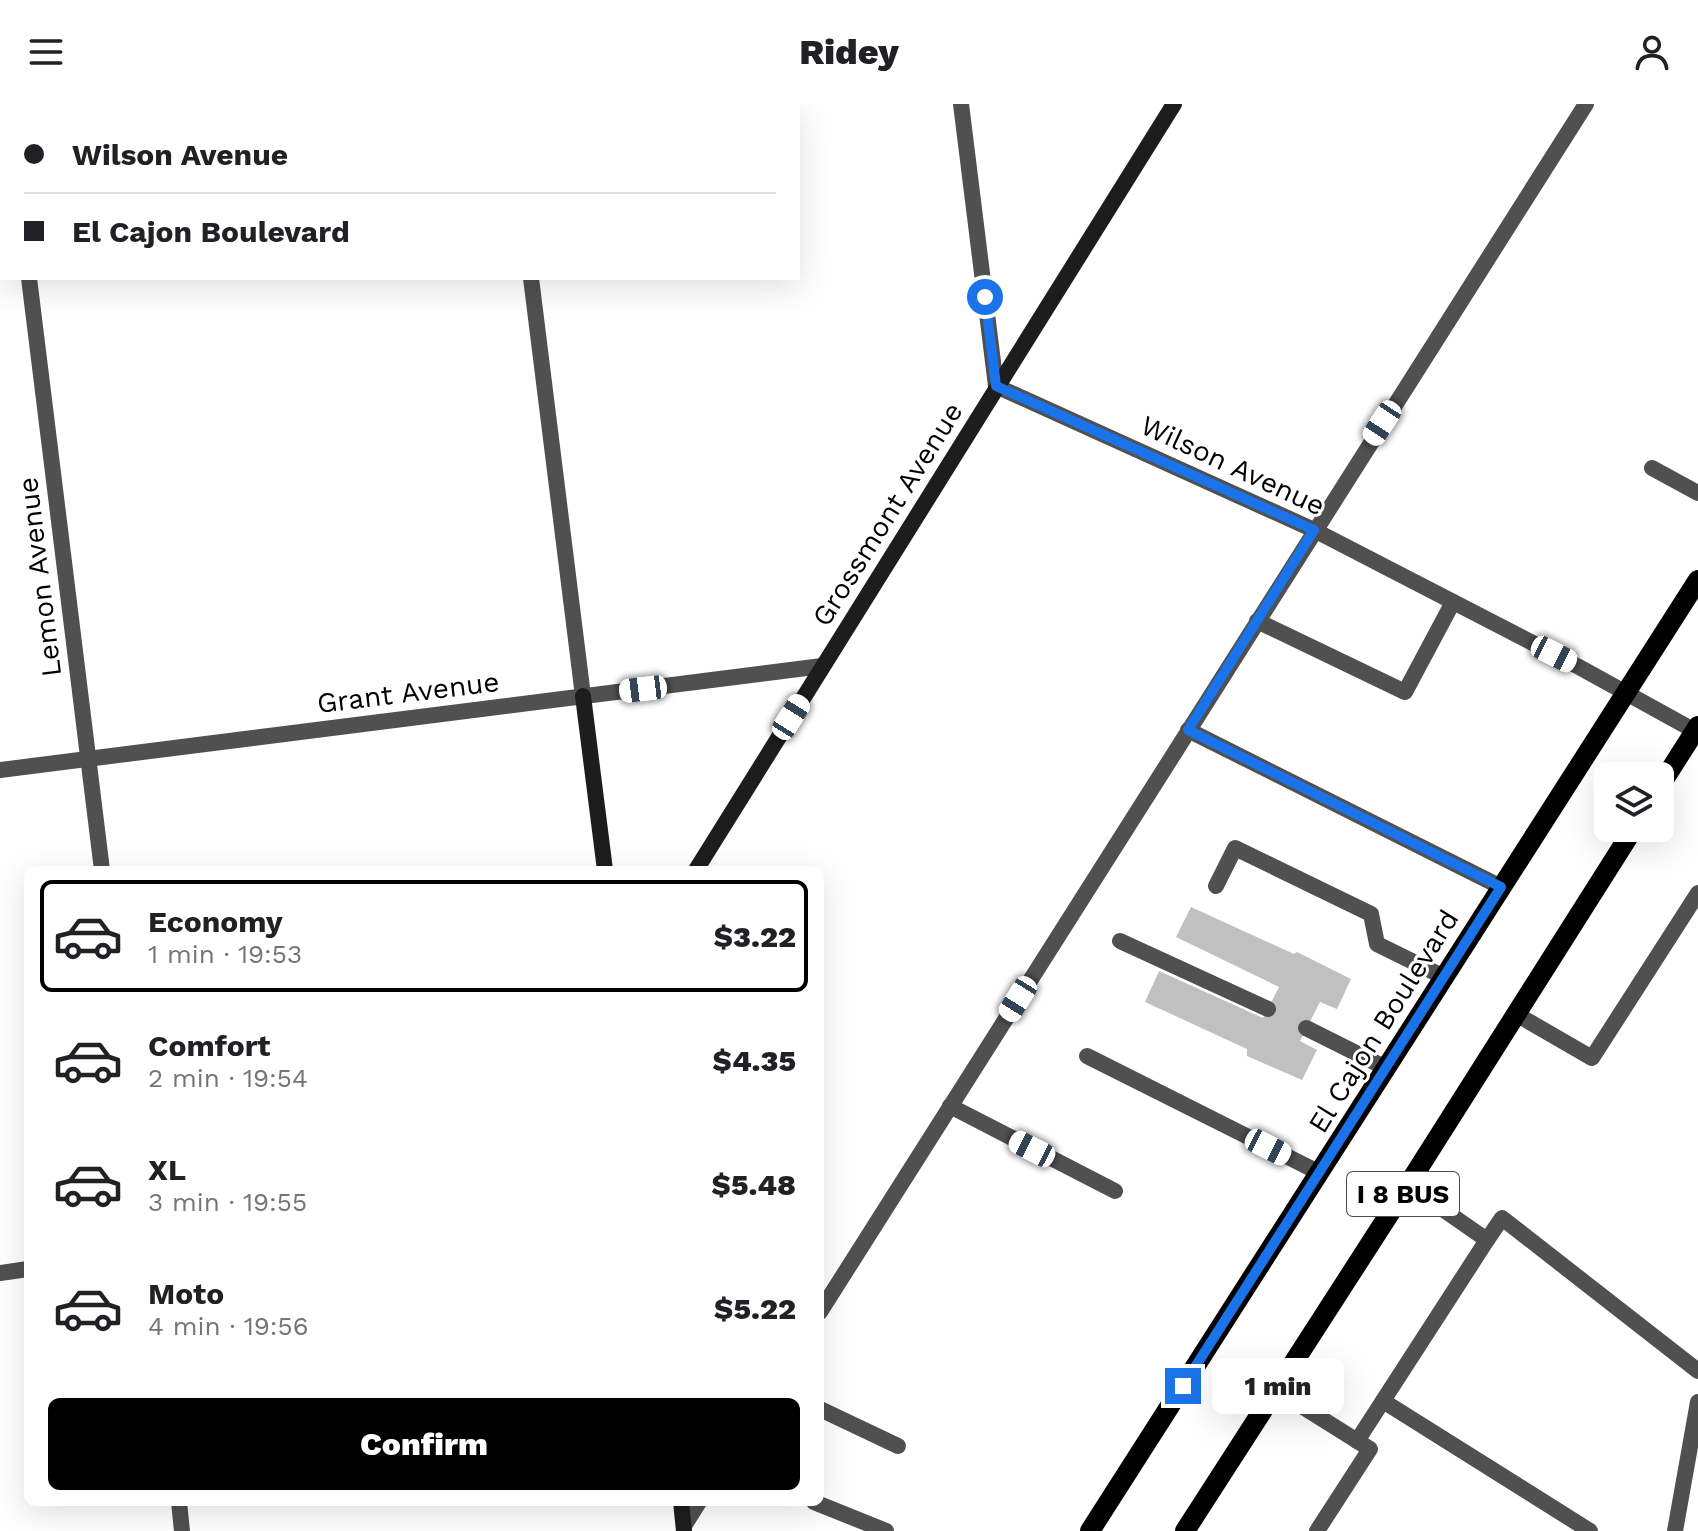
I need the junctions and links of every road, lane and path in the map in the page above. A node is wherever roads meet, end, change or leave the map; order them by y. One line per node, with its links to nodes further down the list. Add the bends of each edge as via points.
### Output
1 (961, 104): 6 (street)
2 (1174, 104): 6 (street, Grossmont Avenue)
3 (1586, 104): 9 (street)
4 (29, 280): 18 (street, Lemon Avenue)
5 (531, 280): 15 (street)
6 (996, 386): 9 (street, Wilson Avenue); 13 (street, Grossmont Avenue)
7 (1652, 468): 8 (street)
8 (1698, 493)
9 (1314, 530): 11 (street, Wilson Avenue); 12 (street)
10 (1698, 580): 14 (main road, El Cajon Boulevard / I 8 BUS)
11 (1453, 602): 12 (street, via 1405,692); 14 (street, Wilson Avenue)
12 (1257, 621): 17 (street)
13 (822, 666): 15 (street, Grant Avenue); 24 (street, Grossmont Avenue)
14 (1625, 691): 16 (street, Wilson Avenue); 26 (main road, El Cajon Boulevard / I 8 BUS)
15 (583, 696): 18 (street, Grant Avenue); 23 (street)
16 (1696, 729): 19 (main road)
17 (1188, 730): 26 (street); 35 (street)
18 (88, 759): 20 (street, Grant Avenue); 22 (street, Lemon Avenue)
19 (1674, 764)
20 (0, 770)
21 (1625, 842): 31 (main road, I 8 BUS)
22 (101, 866)
23 (604, 866)
24 (698, 866)
25 (1216, 886): 29 (street, via 1235,848 1371,914 1377,944)
26 (1501, 887): 29 (main road, El Cajon Boulevard / I 8 BUS)
27 (1698, 893): 31 (street, via 1592,1058)
28 (1120, 941): 30 (street)
29 (1444, 977): 34 (main road, El Cajon Boulevard / I 8 BUS)
30 (1268, 1009)
31 (1516, 1014): 37 (main road, I 8 BUS)
32 (1306, 1028): 34 (street)
33 (1087, 1056): 36 (street)
34 (1386, 1068): 36 (main road, El Cajon Boulevard / I 8 BUS)
35 (950, 1106): 38 (street); 42 (street)
36 (1320, 1173): 57 (main road, El Cajon Boulevard / I 8 BUS)
37 (1408, 1185): 39 (street); 44 (main road, I 8 BUS)
38 (1115, 1191)
39 (1487, 1240): 43 (street, via 1502,1218); 45 (street)
40 (24, 1270): 41 (street)
41 (0, 1273)
42 (824, 1306)
43 (1698, 1371)
44 (1276, 1390): 48 (street); 58 (main road, I 8 BUS)
45 (1383, 1401): 48 (street); 60 (street)
46 (1698, 1402): 61 (street)
47 (824, 1411): 49 (street)
48 (1357, 1441): 59 (street, via 1370,1449)
49 (898, 1446)
50 (179, 1506): 56 (street)
51 (681, 1506): 54 (street)
52 (697, 1506): 54 (street)
53 (823, 1506): 55 (street)
54 (684, 1529)
55 (875, 1529)
56 (182, 1531)
57 (1090, 1531)
58 (1185, 1531)
59 (1317, 1531)
60 (1590, 1531)
61 (1675, 1531)

